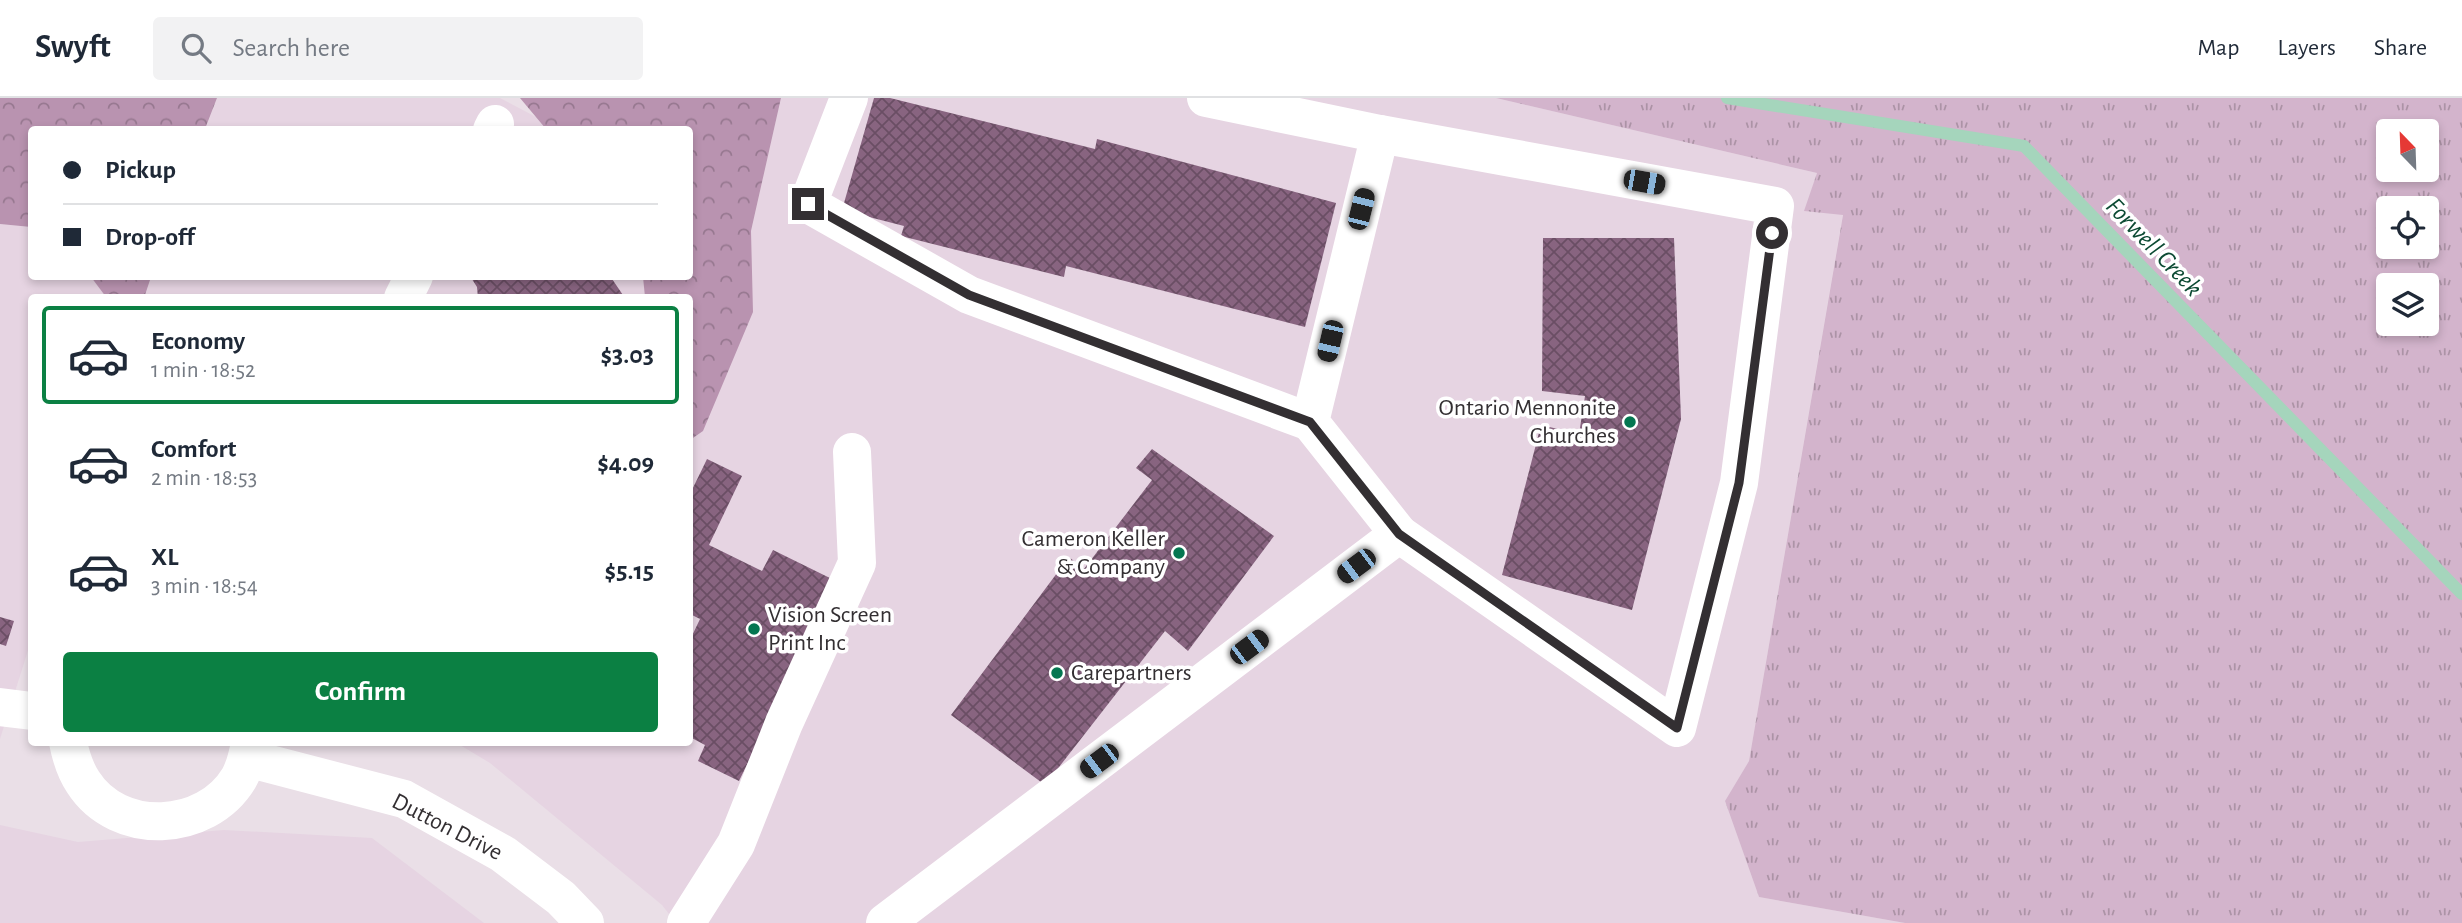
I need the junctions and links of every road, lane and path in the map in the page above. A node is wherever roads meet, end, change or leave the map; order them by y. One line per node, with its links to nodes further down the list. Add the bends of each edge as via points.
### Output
1 (849, 98): 4 (street, via 808,204 969,295)
2 (1206, 98): 3 (street)
3 (1380, 134): 4 (street); 6 (street, via 1775,206 1739,483 1677,728)
4 (1310, 422): 6 (street)
5 (852, 452): 12 (street, via 857,563 784,723 736,844)
6 (1399, 534): 13 (street)
7 (0, 707): 8 (street)
8 (28, 710)
9 (69, 746): 10 (street, Dutton Drive, via 84,784 100,801 121,814 165,822 187,818 224,796 238,779)
10 (249, 750): 11 (street, Dutton Drive, via 404,799 503,854 561,898)
11 (585, 923)
12 (687, 923)
13 (885, 923)

